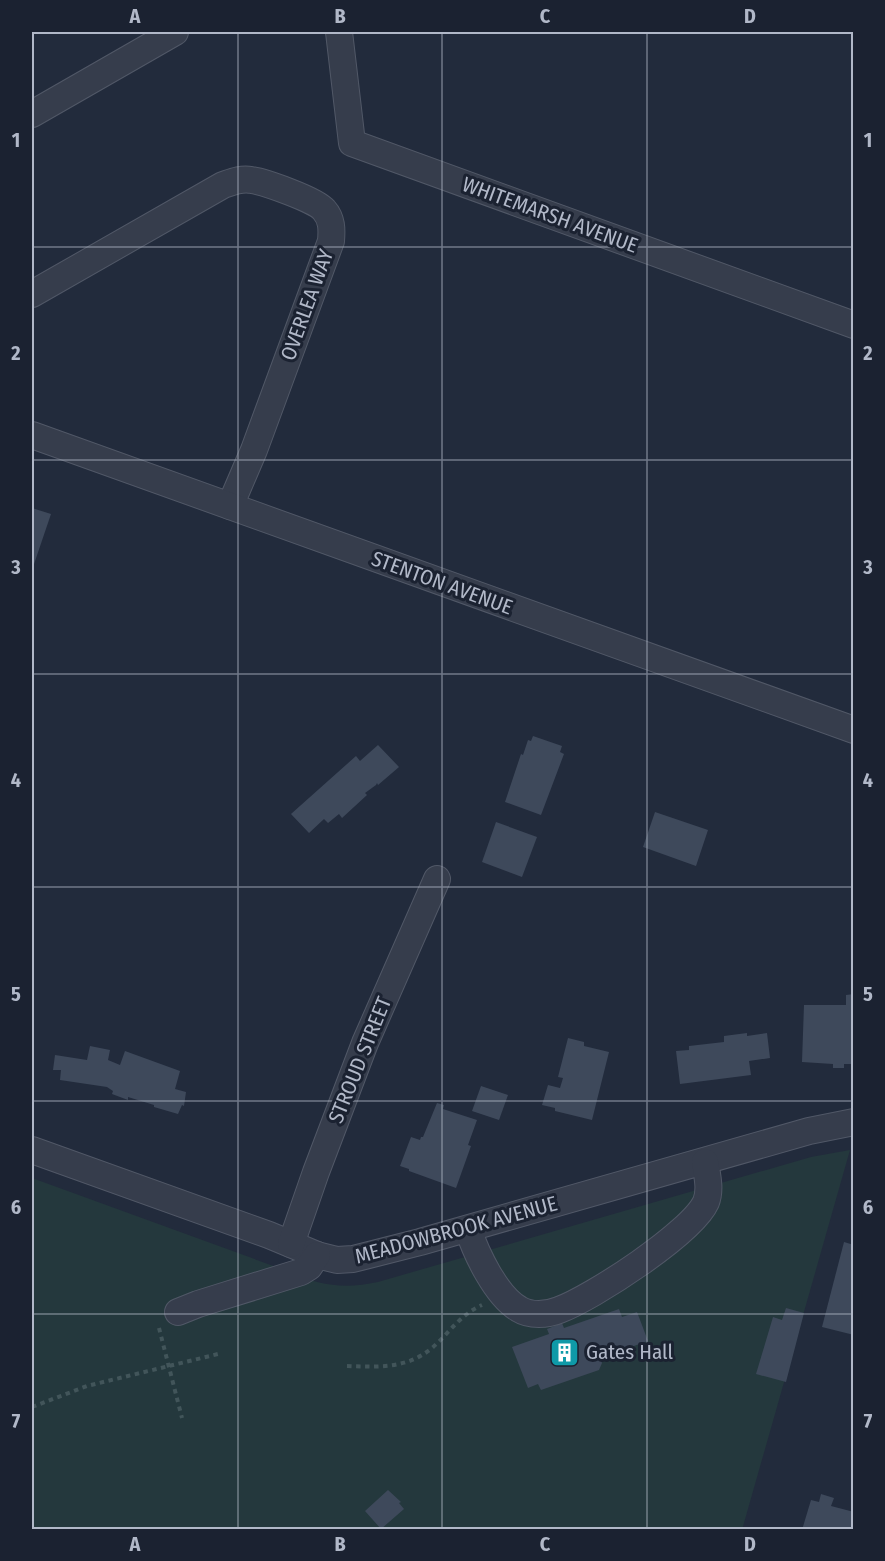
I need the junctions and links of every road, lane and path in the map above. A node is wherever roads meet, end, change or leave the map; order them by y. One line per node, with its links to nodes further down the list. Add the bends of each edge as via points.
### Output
1 (175, 32): 3 (street)
2 (339, 32): 5 (street, WHITEMARSH AVENUE, via 352,144)
3 (32, 114)
4 (32, 294): 7 (street, OVERLEA WAY, via 233,181 252,180 319,204 326,211 331,241)
5 (854, 325)
6 (32, 435): 7 (street, STENTON AVENUE)
7 (230, 506): 8 (street, STENTON AVENUE)
8 (854, 730)
9 (437, 879): 14 (street, STROUD STREET, via 362,1052)
10 (854, 1122): 12 (street, MEADOWBROOK AVENUE)
11 (32, 1150): 14 (street, MEADOWBROOK AVENUE)
12 (705, 1162): 13 (street, MEADOWBROOK AVENUE); 16 (street, via 709,1190 705,1203 683,1229 627,1273 557,1311 536,1314 519,1310)
13 (468, 1229): 15 (street, MEADOWBROOK AVENUE, via 353,1259); 16 (street, via 477,1255)
14 (291, 1244): 15 (street, MEADOWBROOK AVENUE)
15 (317, 1256): 17 (street, via 301,1272 198,1304)
16 (506, 1297): 20 (path, via 472,1309 417,1358 380,1367)
17 (168, 1318): 19 (path)
18 (218, 1354): 19 (path)
19 (169, 1365): 21 (path, via 87,1386); 22 (path)
20 (347, 1366)
21 (32, 1407)
22 (182, 1418)

